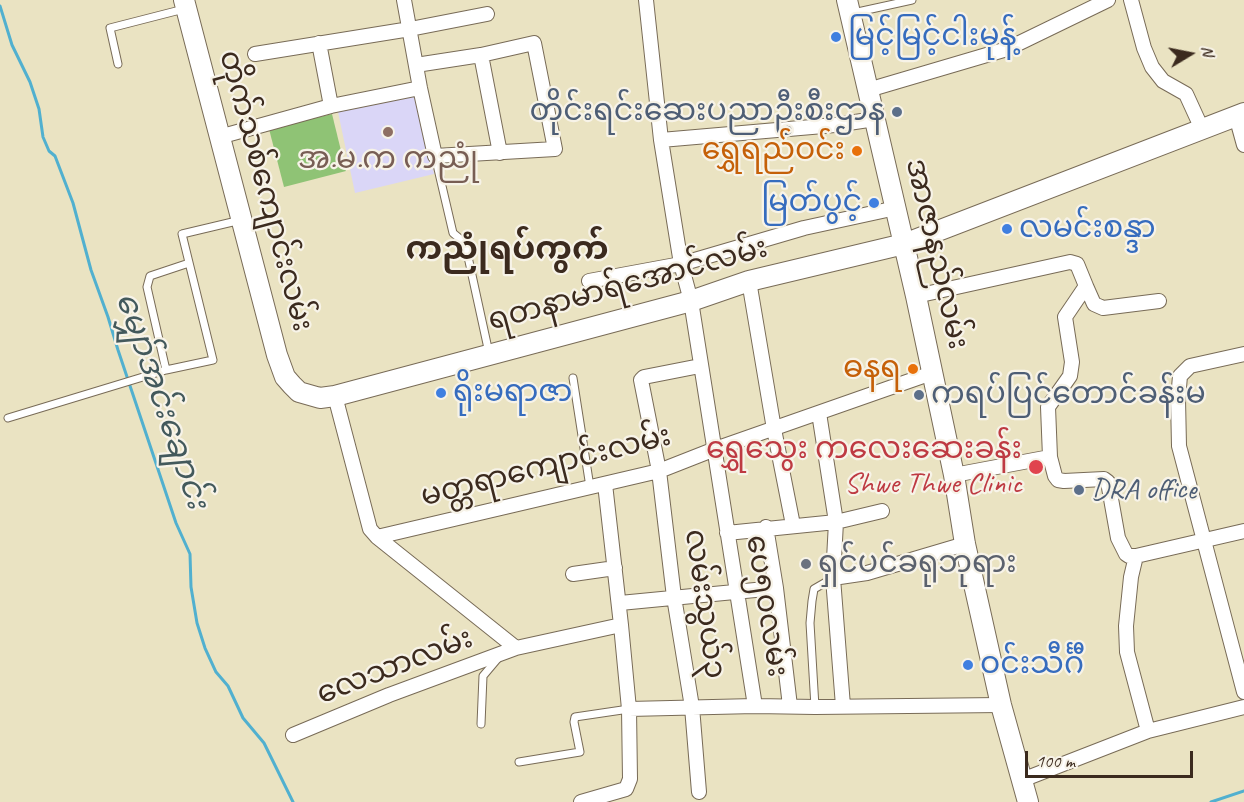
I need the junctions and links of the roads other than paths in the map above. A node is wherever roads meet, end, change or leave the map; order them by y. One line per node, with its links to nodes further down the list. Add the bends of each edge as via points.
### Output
1 (404, 0): 9 (street)
2 (646, 0): 22 (street, ပေ၅၀လမ်း)
3 (912, 0): 7 (lane)
4 (1107, 0): 16 (street, via 1007,49)
5 (1131, 0): 20 (street, via 1152,67 1163,81 1186,94)
6 (185, 4): 13 (lane, via 110,28); 21 (street, တိုက်သစ်ကျောင်းလမ်း)
7 (849, 7): 16 (street, အာဇာနည်လမ်း)
8 (487, 14): 9 (street)
9 (410, 29): 10 (street); 14 (street)
10 (319, 43): 11 (street); 17 (street)
11 (255, 54)
12 (481, 55): 14 (street); 24 (street); 24 (street, via 534,43 556,147 552,151)
13 (118, 64)
14 (416, 65): 15 (street)
15 (420, 88): 17 (street); 25 (street)
16 (868, 90): 19 (street, အာဇာနည်လမ်း)
17 (331, 106): 21 (street)
18 (1240, 114): 20 (street, ရတနာမာရ်အောင်လမ်း); 23 (street)
19 (875, 119): 22 (street); 26 (street, အာဇာနည်လမ်း)
20 (1202, 129): 28 (street, ရတနာမာရ်အောင်လမ်း)
21 (219, 137): 27 (street, တိုက်သစ်ကျောင်းလမ်း)
22 (661, 140): 30 (street, ပေ၅၀လမ်း)
23 (1244, 146)
24 (500, 153): 25 (street)
25 (435, 156): 38 (lane, via 453,233 465,243)
26 (896, 208): 28 (street, အာဇာနည်လမ်း); 30 (street, via 804,228)
27 (241, 220): 29 (lane, via 182,234); 43 (street, တိုက်သစ်ကျောင်းလမ်း, via 277,355 285,377)
28 (904, 244): 32 (street, ရတနာမာရ်အောင်လမ်း); 34 (street, အာဇာနည်လမ်း)
29 (189, 263): 40 (lane, via 150,276 147,287); 40 (lane, via 213,360)
30 (681, 264): 31 (street); 35 (street, ပေ၅၀လမ်း)
31 (588, 281)
32 (749, 281): 35 (street, ရတနာမာရ်အောင်လမ်း); 47 (street)
33 (1086, 286): 34 (street, via 1077,264 1070,262); 36 (street, via 1098,307); 49 (street, via 1065,317 1072,362 1070,376 1048,407)
34 (916, 296): 41 (street, အာဇာနည်လမ်း)
35 (691, 301): 38 (street, ရတနာမာရ်အောင်လမ်း); 39 (street, ပေ၅၀လမ်း)
36 (1159, 301)
37 (1244, 354): 61 (street, via 1190,366 1180,376 1179,446)
38 (489, 355): 44 (street, ရတနာမာရ်အောင်လမ်း)
39 (700, 366): 48 (street, ပေ၅၀လမ်း); 50 (street, လမ်းသွယ်၃, via 642,377)
40 (166, 370): 46 (lane)
41 (932, 374): 45 (street, မတ္တရာကျောင်းလမ်း); 51 (street, အာဇာနည်လမ်း)
42 (573, 378): 53 (lane)
43 (299, 392): 44 (street, ရတနာမာရ်အောင်လမ်း, via 320,398)
44 (335, 396): 60 (street, via 363,506)
45 (819, 413): 47 (street, မတ္တရာကျောင်းလမ်း); 55 (street)
46 (8, 418)
47 (774, 429): 48 (street, မတ္တရာကျောင်းလမ်း); 56 (street)
48 (715, 449): 50 (street, မတ္တရာကျောင်းလမ်း); 59 (street, ပေ၅၀လမ်း)
49 (1050, 457): 51 (street); 63 (street, via 1058,480 1108,482 1118,538 1126,554)
50 (659, 471): 52 (street, မတ္တရာကျောင်းလမ်း); 69 (street, လမ်းသွယ်၃)
51 (954, 475): 62 (street, အာဇာနည်လမ်း)
52 (605, 484): 53 (street, မတ္တရာကျောင်းလမ်း); 64 (street)
53 (590, 487): 60 (street, မတ္တရာကျောင်းလမ်း)
54 (882, 511): 55 (street)
55 (836, 522): 56 (street); 66 (street)
56 (793, 525): 57 (street)
57 (766, 527): 59 (street); 67 (street)
58 (1244, 531): 61 (street)
59 (726, 533): 68 (street, ပေ၅၀လမ်း)
60 (377, 537): 72 (street)
61 (1204, 539): 63 (street); 74 (street)
62 (965, 544): 66 (street, via 867,573); 75 (street, အာဇာနည်လမ်း)
63 (1136, 556): 84 (street, via 1127,616 1127,652)
64 (615, 568): 65 (street); 70 (street)
65 (573, 574)
66 (833, 578): 78 (street); 80 (lane, via 814,589 812,601)
67 (776, 588): 68 (street); 77 (street)
68 (736, 591): 69 (street); 76 (street, ပေ၅၀လမ်း)
69 (674, 597): 70 (street); 79 (street, လမ်းသွယ်၃)
70 (620, 603): 71 (street)
71 (621, 625): 72 (street, လေသာလမ်း); 82 (street)
72 (516, 648): 73 (street, လေသာလမ်း)
73 (501, 655): 83 (lane, via 483,676); 85 (street, လေသာလမ်း)
74 (1244, 692)
75 (1001, 705): 78 (street); 87 (street, အာဇာနည်လမ်း)
76 (755, 706): 77 (street); 79 (street)
77 (790, 706): 80 (street)
78 (843, 706): 80 (street)
79 (692, 707): 82 (street); 88 (street, လမ်းသွယ်၃)
80 (815, 707)
81 (1244, 707): 84 (street)
82 (630, 709): 86 (lane, via 574,717 580,752); 89 (street, via 630,779 626,789)
83 (481, 724)
84 (1148, 731): 87 (street)
85 (292, 735)
86 (519, 762)
87 (1022, 780): 90 (street, အာဇာနည်လမ်း)
88 (699, 792)
89 (581, 802)
90 (1028, 802)

